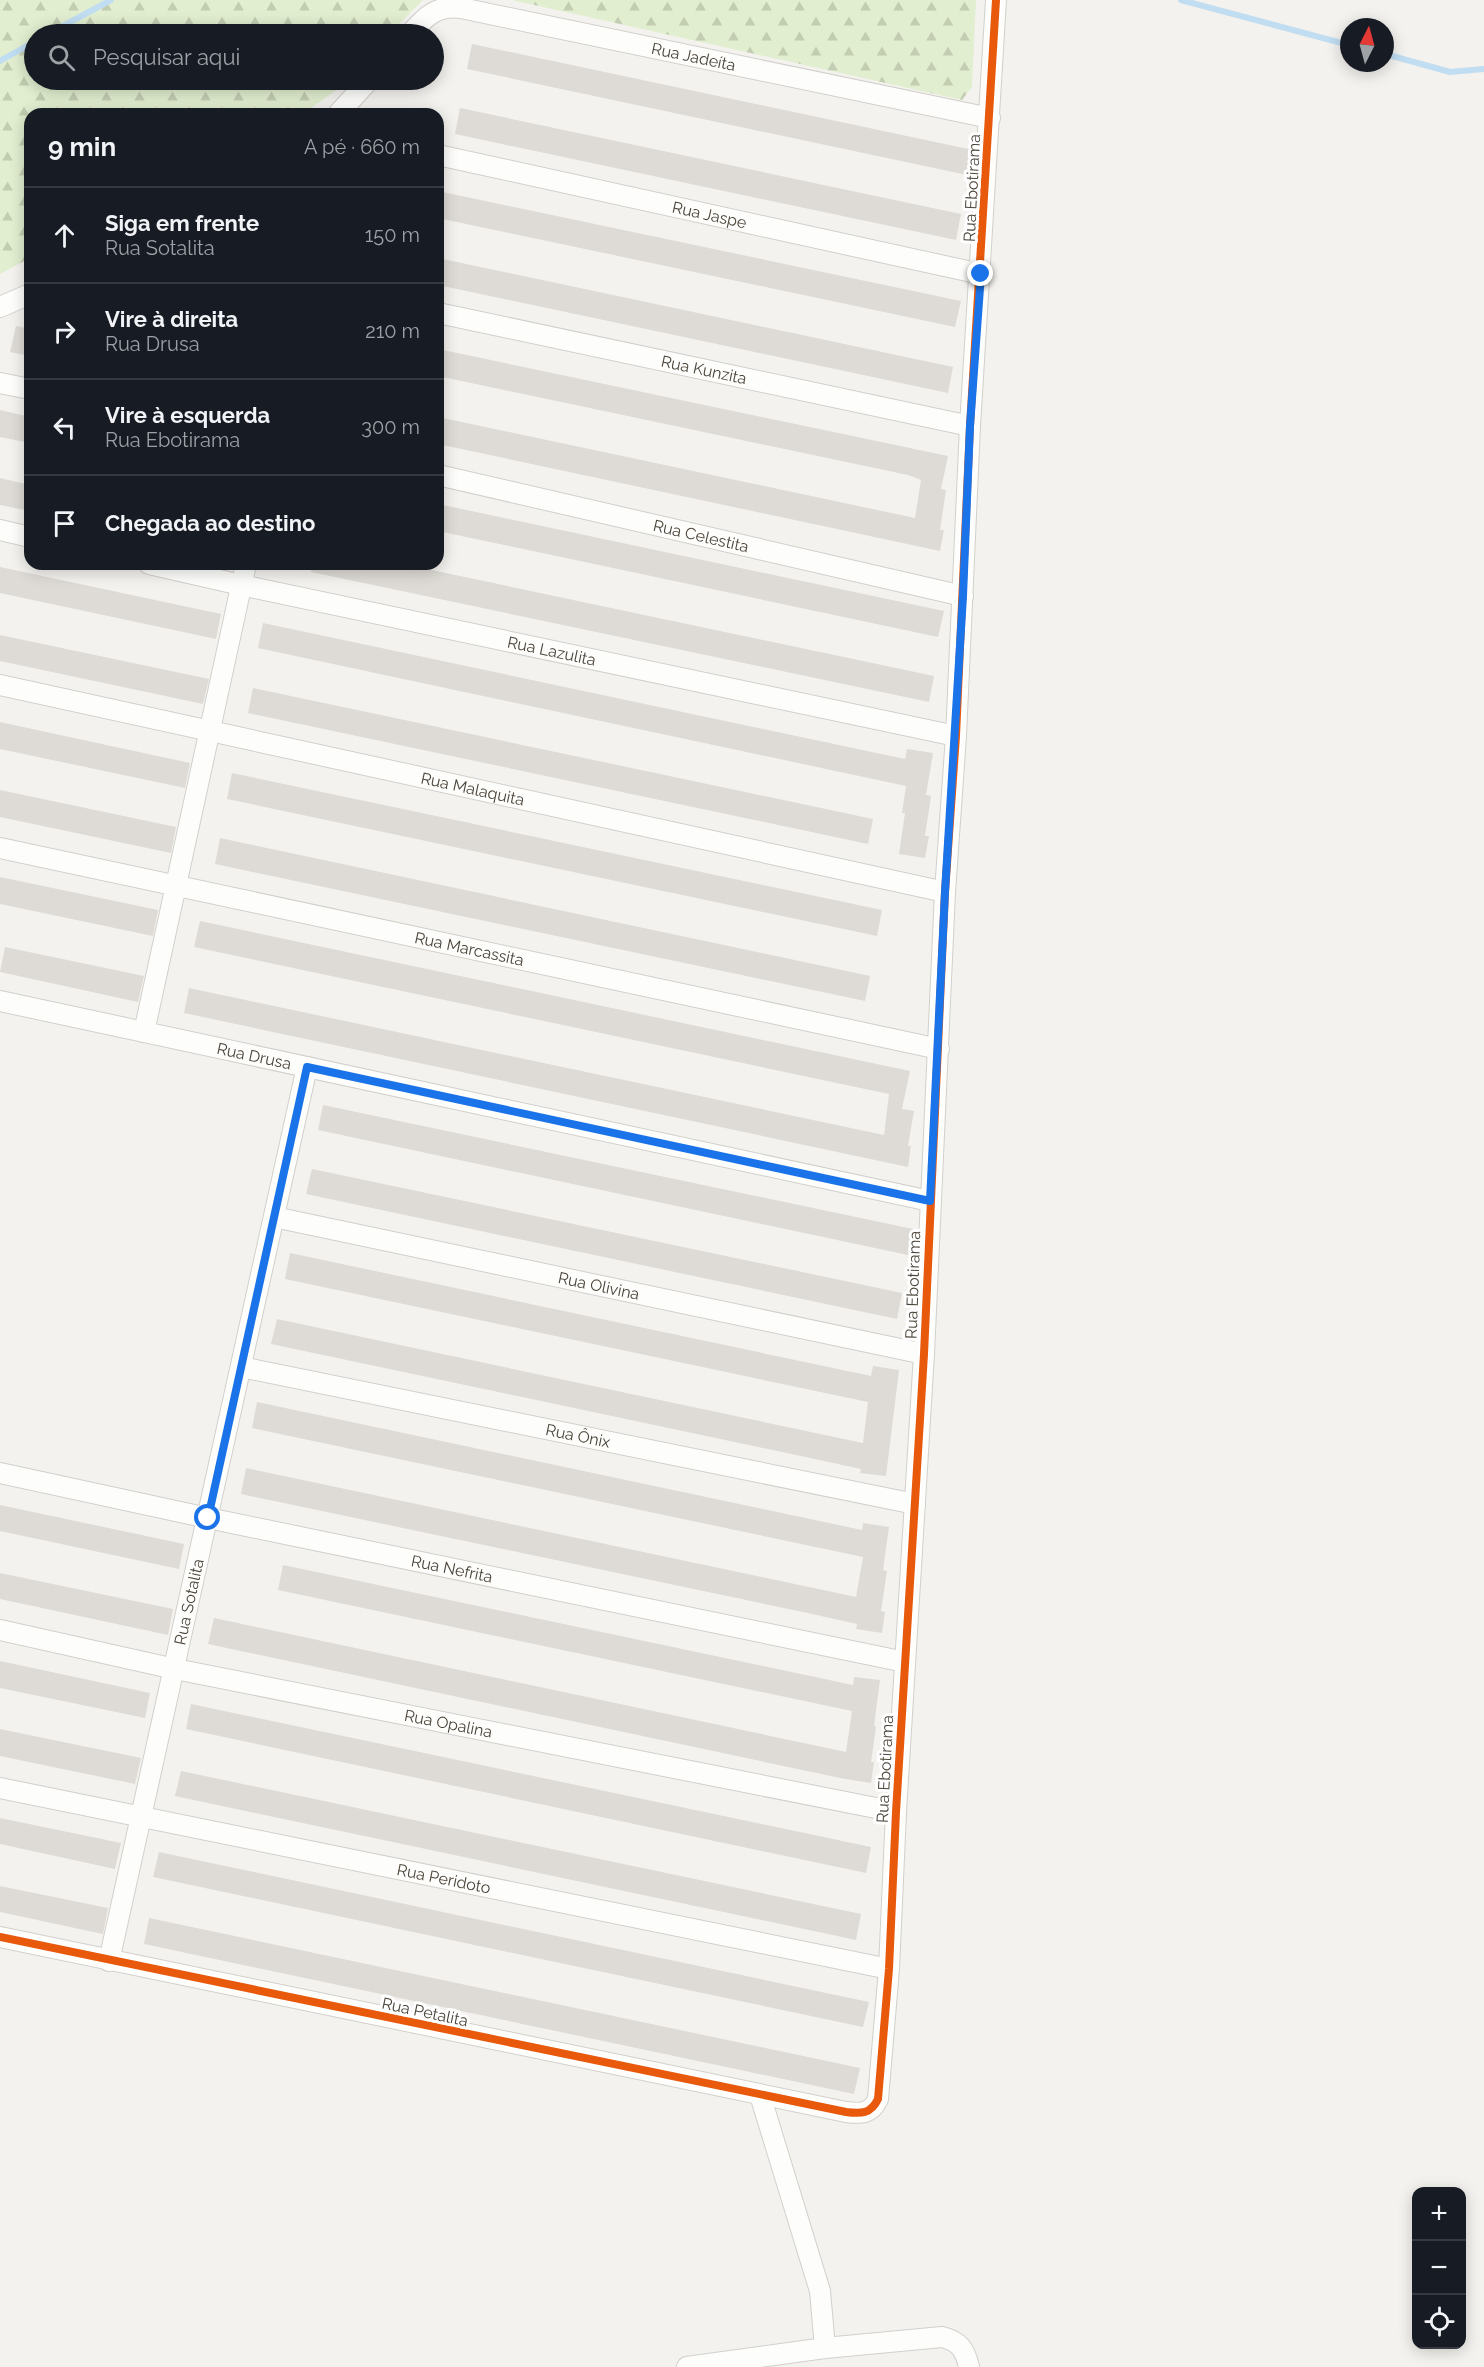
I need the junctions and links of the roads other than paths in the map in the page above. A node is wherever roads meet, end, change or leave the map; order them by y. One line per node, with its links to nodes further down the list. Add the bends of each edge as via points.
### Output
1 (996, 0): 5 (street, Rua Ebotirama)
2 (420, 24): 5 (street, Rua Jadeíta, via 431,12 449,6)
3 (360, 90): 4 (street)
4 (343, 108)
5 (990, 118): 7 (street, Rua Ebotirama)
6 (444, 156): 7 (street, Rua Jaspe)
7 (981, 274): 13 (street, Rua Ebotirama)
8 (24, 297): 9 (street)
9 (0, 307)
10 (444, 314): 13 (street, Rua Kunzita)
11 (0, 383): 12 (street)
12 (24, 388)
13 (970, 426): 20 (street, Rua Ebotirama)
14 (444, 476): 20 (street, Rua Celestita)
15 (0, 530): 16 (street)
16 (24, 536)
17 (175, 570): 19 (street, Rua Lazulita)
18 (245, 570): 19 (street)
19 (241, 585): 22 (street); 23 (street, Rua Lazulita)
20 (963, 596): 23 (street, Rua Ebotirama)
21 (0, 685): 22 (street, Rua Malaquita)
22 (210, 730): 25 (street); 26 (street, Rua Malaquita)
23 (956, 736): 26 (street, Rua Ebotirama)
24 (0, 848): 25 (street, Rua Marcassita)
25 (177, 886): 28 (street); 29 (street, Rua Marcassita)
26 (945, 892): 29 (street, Rua Ebotirama)
27 (0, 1001): 28 (street, Rua Drusa)
28 (144, 1032): 30 (street, Rua Drusa)
29 (939, 1049): 31 (street, Rua Ebotirama)
30 (307, 1067): 31 (street, Rua Drusa); 32 (street, Rua Sotalita)
31 (930, 1201): 33 (street, Rua Ebotirama)
32 (274, 1217): 33 (street, Rua Olivina); 34 (street, Rua Sotalita)
33 (924, 1354): 36 (street, Rua Ebotirama)
34 (241, 1367): 36 (street, Rua Ônix); 37 (street, Rua Sotalita)
35 (0, 1473): 37 (street, Rua Nefrita)
36 (915, 1504): 39 (street, Rua Ebotirama)
37 (208, 1518): 39 (street, Rua Nefrita); 40 (street, Rua Sotalita)
38 (0, 1630): 40 (street, Rua Opalina)
39 (905, 1662): 42 (street, Rua Ebotirama)
40 (175, 1669): 42 (street, Rua Opalina); 43 (street, Rua Sotalita)
41 (0, 1788): 43 (street, Rua Peridoto)
42 (896, 1812): 46 (street, Rua Ebotirama)
43 (142, 1818): 45 (street, Rua Sotalita); 46 (street, Rua Peridoto)
44 (0, 1937): 45 (street, Rua Petalita)
45 (110, 1961): 47 (street, Rua Petalita)
46 (889, 1969): 48 (street, Rua Ebotirama, via 879,2099 867,2112)
47 (760, 2095): 48 (street, Rua Petalita); 49 (street, via 820,2291)
48 (846, 2112)
49 (825, 2348): 50 (street, via 942,2337 955,2340); 51 (street)
50 (969, 2365)
51 (687, 2367)

